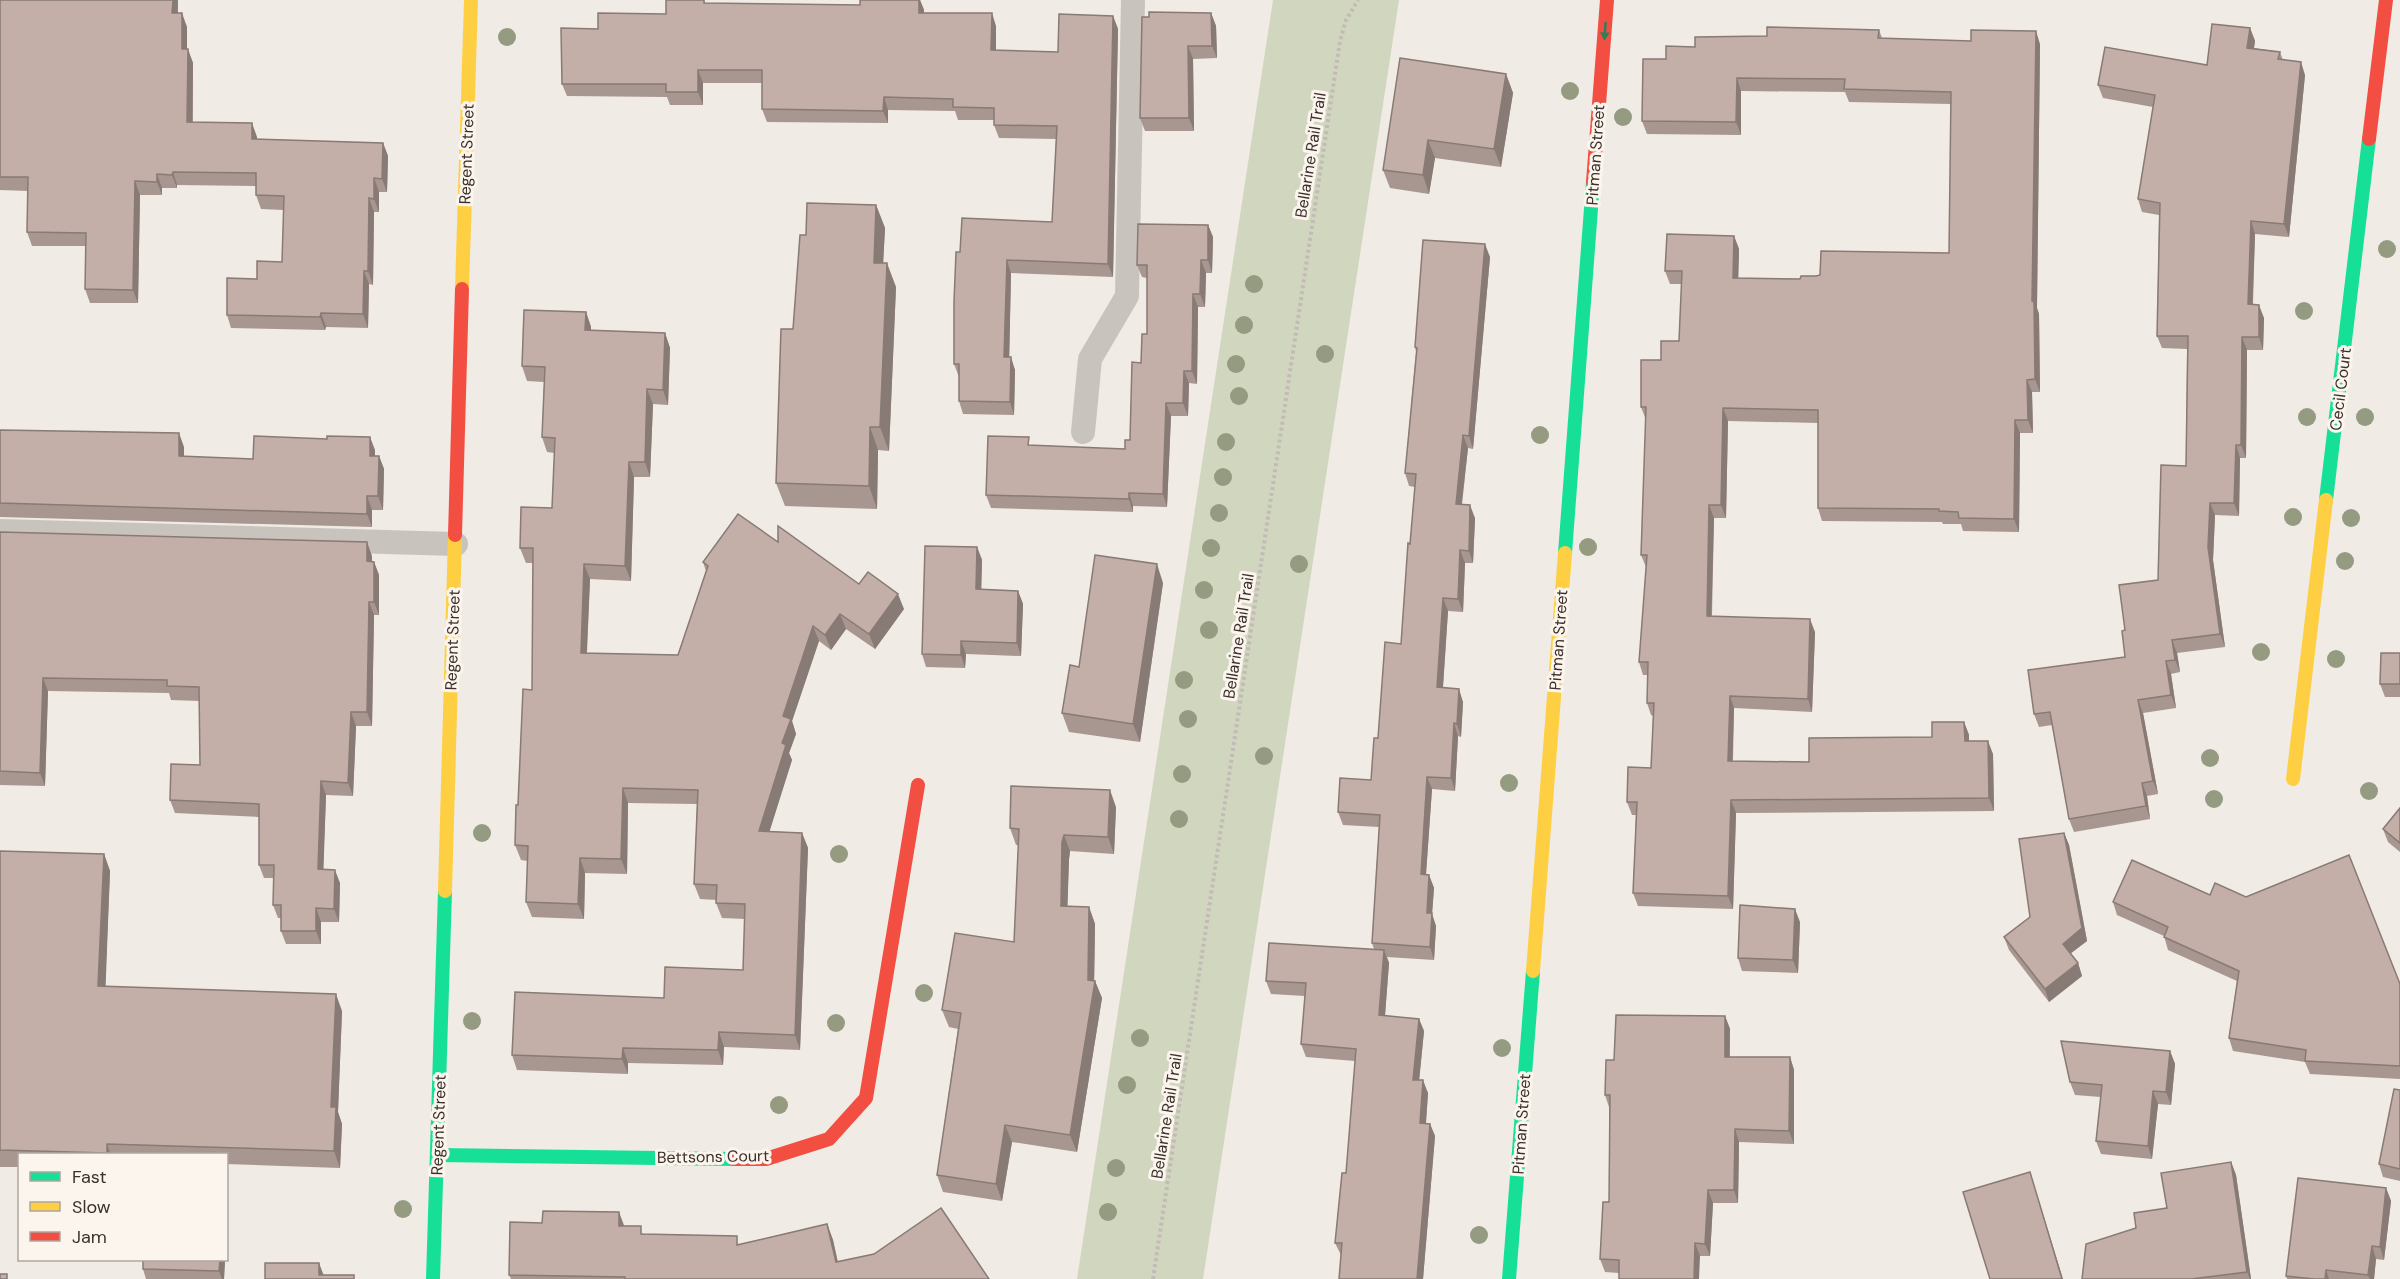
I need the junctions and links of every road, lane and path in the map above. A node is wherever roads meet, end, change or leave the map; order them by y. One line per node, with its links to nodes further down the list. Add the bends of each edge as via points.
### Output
1 (471, 0): 8 (street, Regent Street)
2 (1133, 0): 6 (lane, via 1127,296 1090,359)
3 (1358, 0): 13 (path, Bellarine Rail Trail, via 1340,40)
4 (1607, 0): 14 (street, Pitman Street, one-way to 14)
5 (2386, 0): 9 (street, Cecil Court)
6 (1083, 432)
7 (0, 531): 8 (lane)
8 (456, 544): 11 (street, Regent Street)
9 (2293, 779)
10 (918, 785): 11 (street, Bettsons Court, via 866,1098 829,1139 766,1159)
11 (437, 1155): 12 (street, Regent Street)
12 (433, 1279)
13 (1153, 1279)
14 (1509, 1279)

